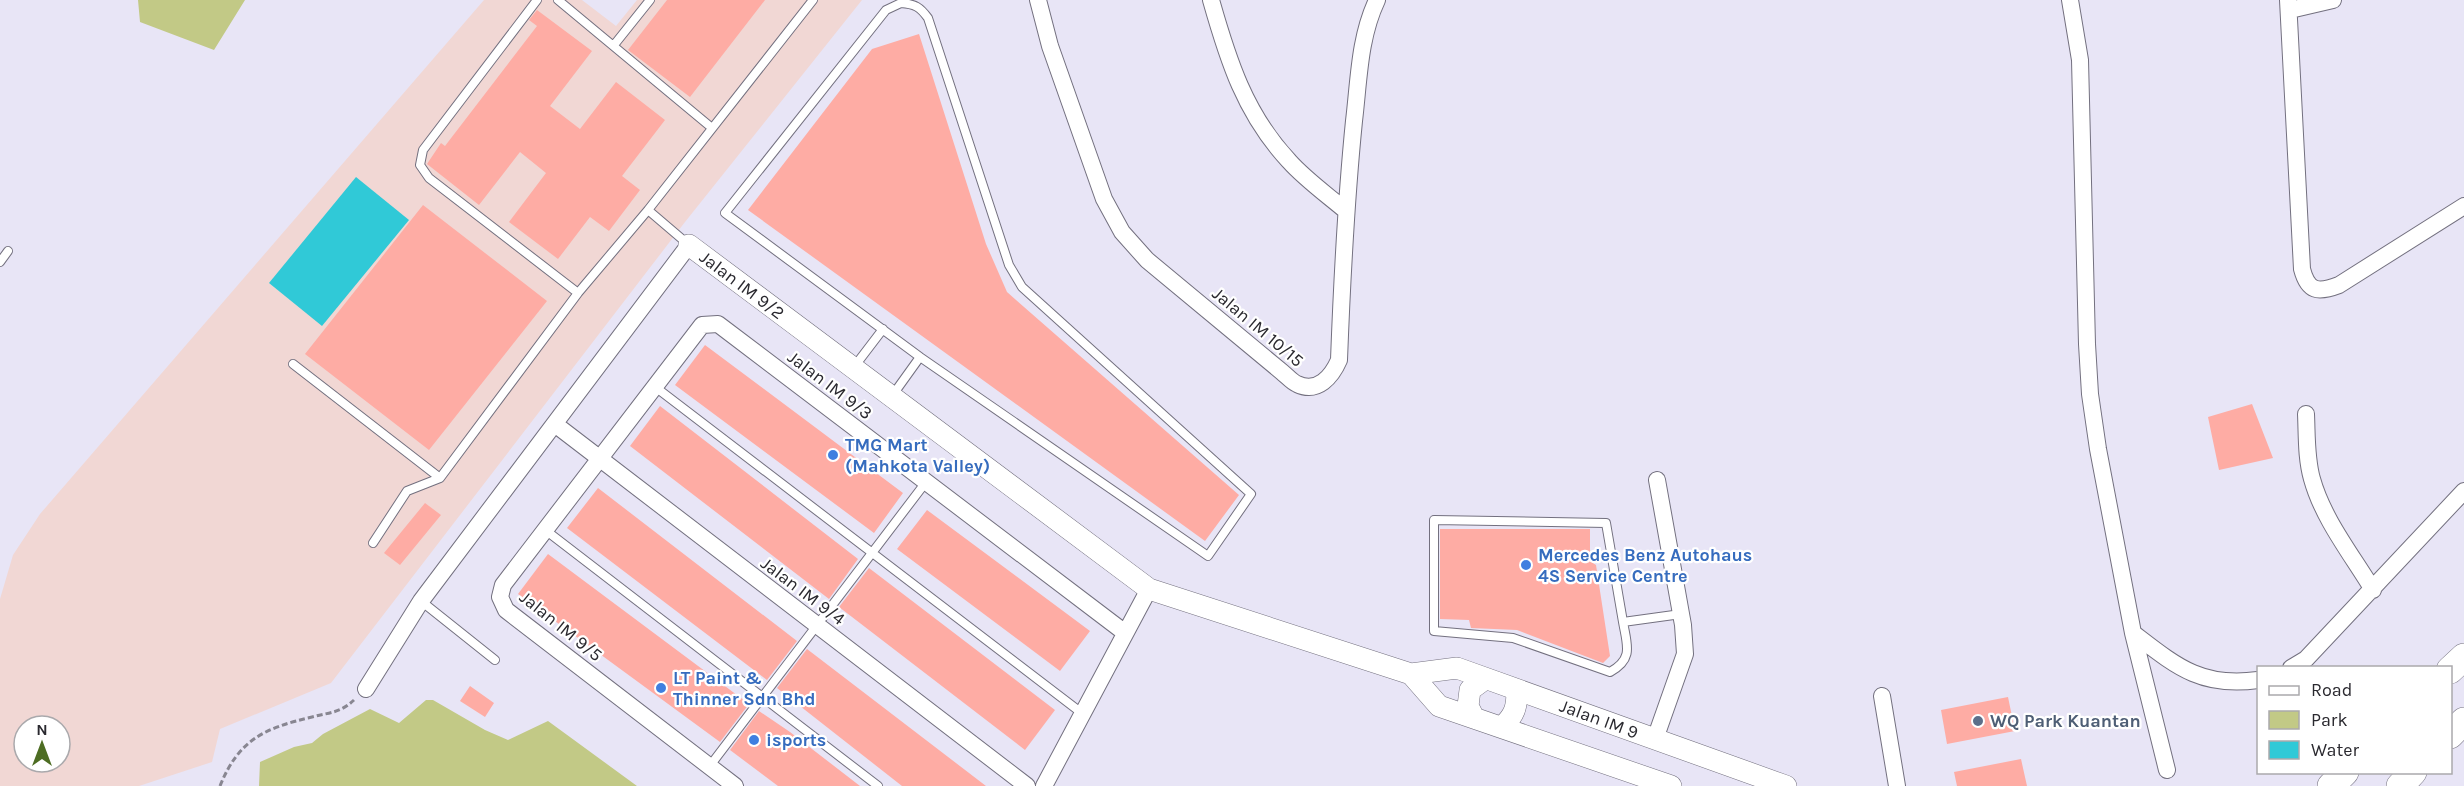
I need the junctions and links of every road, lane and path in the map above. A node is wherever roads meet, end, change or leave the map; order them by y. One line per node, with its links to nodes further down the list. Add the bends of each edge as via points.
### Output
1 (537, 0): 19 (lane, via 423,150 420,165 429,178)
2 (558, 0): 11 (lane)
3 (650, 0): 11 (lane)
4 (813, 0): 12 (lane)
5 (1038, 0): 15 (street, Jalan IM 10/15, via 1050,46 1104,199 1122,232 1147,260 1298,384 1322,383 1333,374 1339,360)
6 (1211, 0): 15 (street, via 1237,84 1260,125 1289,162)
7 (1377, 0): 15 (street, Jalan IM 10/15, via 1362,48)
8 (2070, 0): 43 (street, via 2080,60 2090,394)
9 (2333, 0): 10 (street)
10 (2289, 5): 13 (street, via 2305,282 2326,290 2339,285)
11 (614, 45): 12 (lane)
12 (712, 128): 14 (lane)
13 (2464, 206)
14 (648, 210): 16 (lane); 19 (lane)
15 (1345, 210)
16 (689, 246): 23 (street, Jalan IM 9/2); 27 (street, Jalan IM 9/2)
17 (8, 251): 18 (lane)
18 (0, 262)
19 (578, 294): 29 (lane)
20 (883, 329): 21 (lane); 21 (lane, via 725,213 886,10 912,3 928,18 1010,265 1022,287 1251,494 1208,556); 23 (lane)
21 (920, 357): 25 (lane)
22 (293, 364): 29 (lane)
23 (853, 368): 25 (street, Jalan IM 9/2)
24 (654, 386): 28 (street, Jalan IM 9/3); 31 (street, Jalan IM 9/3, via 702,325 718,324); 35 (lane)
25 (891, 396): 36 (street, Jalan IM 9/2)
26 (2306, 414): 37 (street, via 2310,467 2320,503)
27 (556, 425): 28 (street, Jalan IM 9/4); 38 (street, Jalan IM 9/2)
28 (598, 459): 33 (street, Jalan IM 9/5); 41 (street, Jalan IM 9/4)
29 (440, 478): 34 (lane, via 407,491)
30 (1657, 480): 39 (street)
31 (926, 482): 35 (lane); 42 (street, Jalan IM 9/3)
32 (2464, 491): 37 (street)
33 (544, 529): 54 (lane); 61 (street, Jalan IM 9/5, via 503,585 500,597 506,610)
34 (373, 543)
35 (872, 553): 41 (lane); 55 (lane)
36 (1149, 589): 42 (street); 48 (street, Jalan IM 9)
37 (2373, 590): 46 (street)
38 (421, 601): 45 (lane); 51 (street, Jalan IM 9/2)
39 (1681, 614): 40 (lane); 60 (street, via 1685,654)
40 (1623, 622): 40 (lane, via 1628,652 1621,666 1610,672 1513,638 1434,632 1434,520 1606,522)
41 (816, 625): 54 (lane); 68 (street, Jalan IM 9/4)
42 (1125, 632): 55 (street)
43 (2133, 633): 50 (street, via 2173,664 2201,677 2230,682); 62 (street)
44 (2464, 657): 47 (highway)
45 (495, 660)
46 (2294, 666)
47 (2452, 669)
48 (1411, 674): 49 (street, Jalan IM 9, via 1456,668); 56 (street, via 1439,706)
49 (1485, 679): 52 (street, Jalan IM 9); 56 (street, via 1470,690 1468,706)
50 (2257, 680)
51 (366, 688): 65 (path, via 344,710 309,717 255,736 226,769)
52 (1517, 690): 58 (street, via 1513,717); 60 (street, Jalan IM 9)
53 (1882, 696): 72 (street)
54 (763, 697): 61 (lane); 67 (lane)
55 (1083, 714): 69 (street)
56 (1474, 718): 58 (street)
57 (2464, 721): 59 (highway)
58 (1502, 727): 70 (street)
59 (2452, 734)
60 (1655, 740): 71 (street, Jalan IM 9)
61 (709, 766): 66 (street, Jalan IM 9/5)
62 (2166, 770)
63 (2343, 774): 73 (highway)
64 (2411, 774): 74 (highway)
65 (220, 786)
66 (735, 786)
67 (878, 786)
68 (1028, 786)
69 (1044, 786)
70 (1671, 786)
71 (1786, 786)
72 (1897, 786)
73 (2331, 786)
74 (2400, 786)

